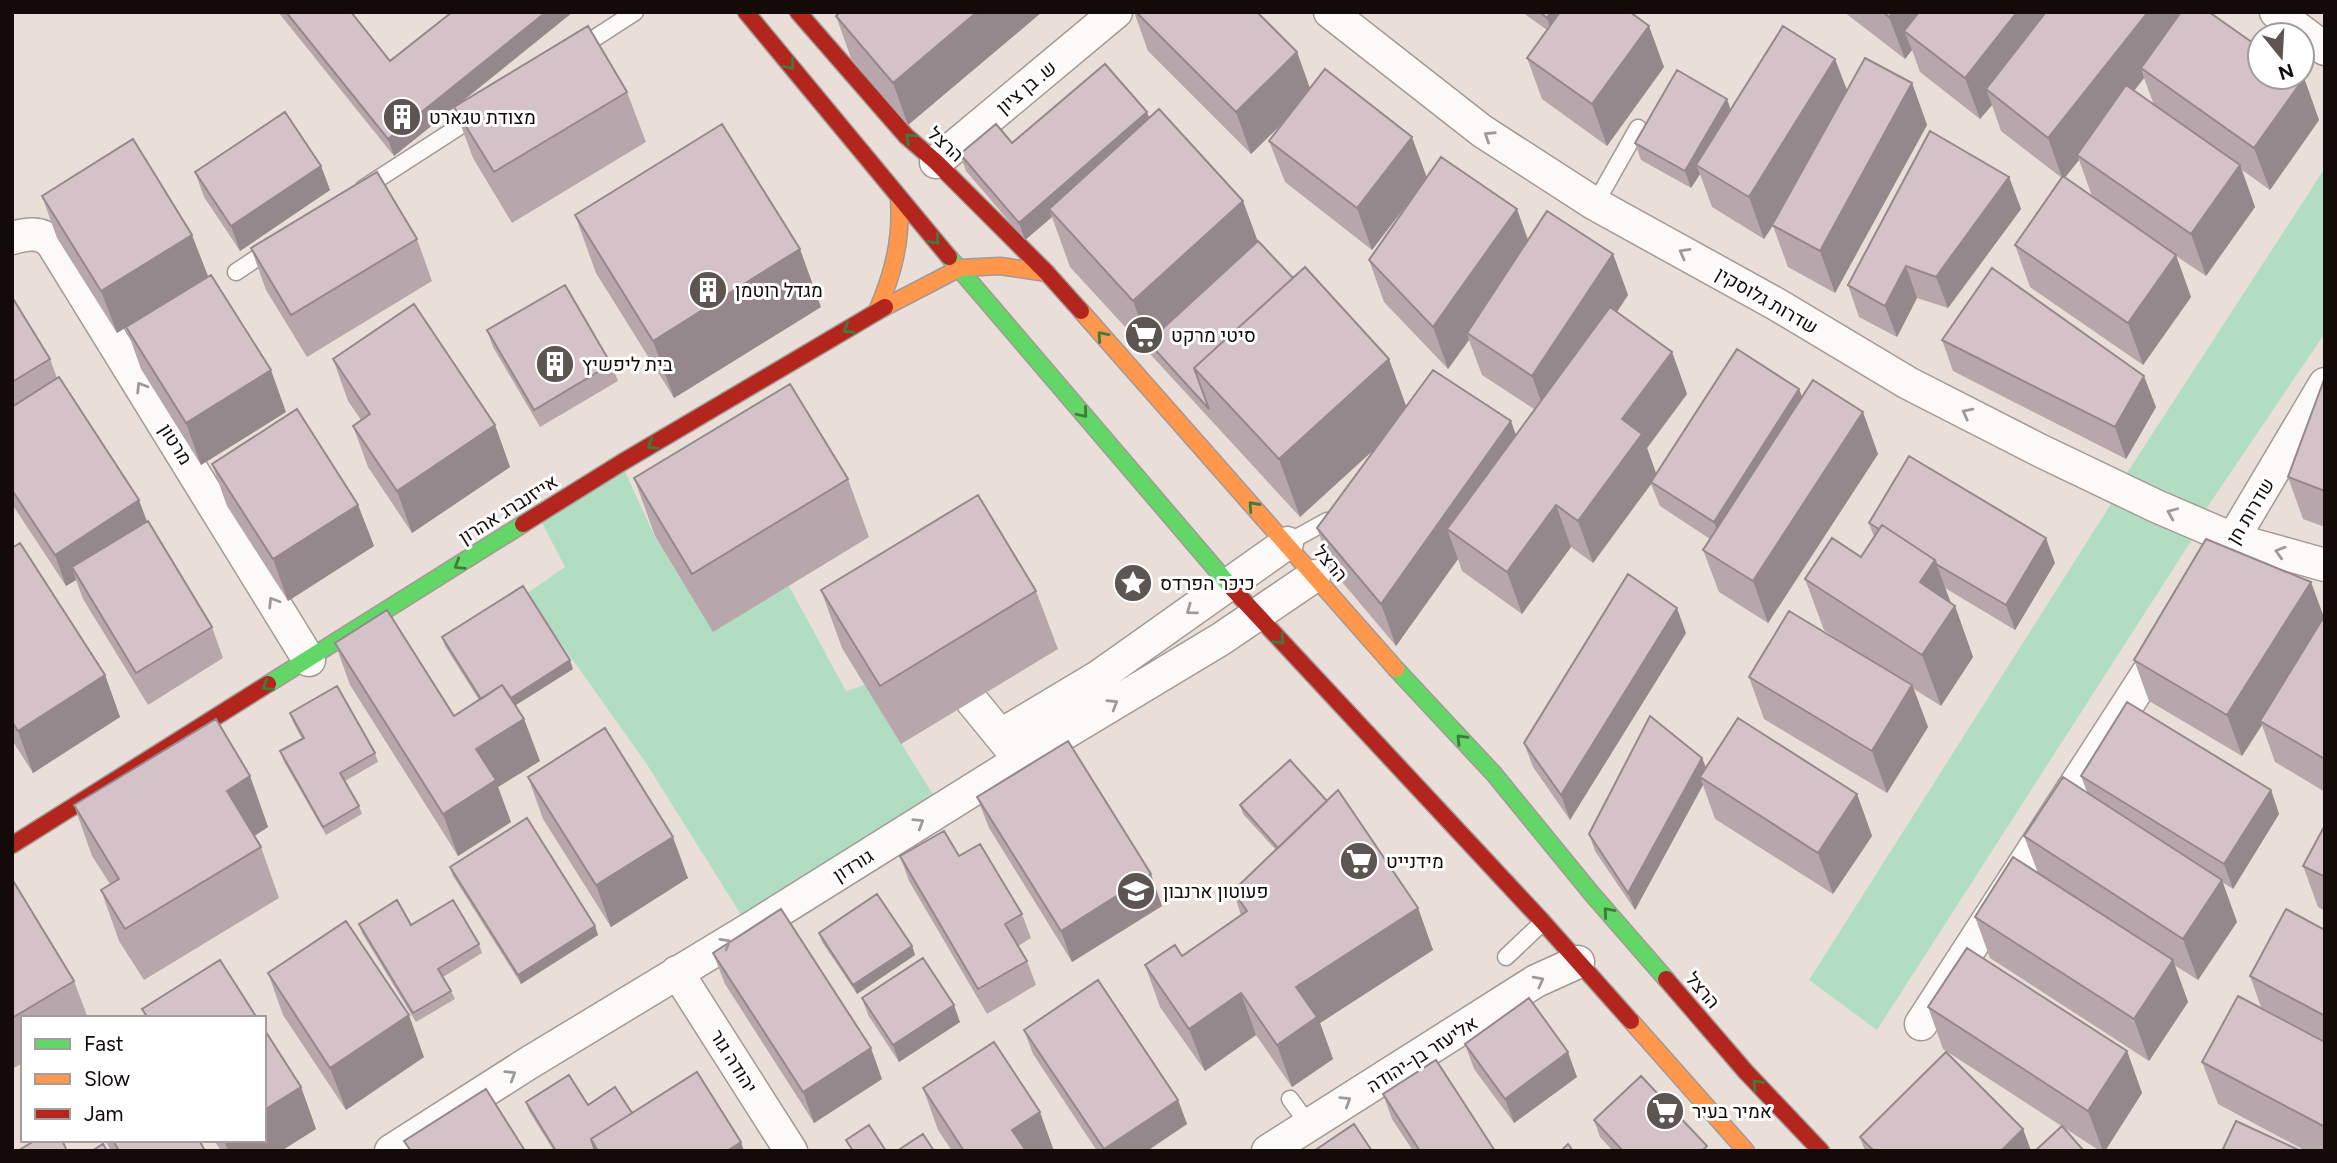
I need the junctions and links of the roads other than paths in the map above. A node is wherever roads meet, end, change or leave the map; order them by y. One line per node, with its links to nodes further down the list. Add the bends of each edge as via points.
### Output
1 (635, 12): 8 (lane)
2 (746, 12): 13 (main road, one-way to 13)
3 (798, 12): 11 (main road, הרצל, one-way to 3, via 906,136)
4 (1116, 12): 11 (street, ש. בן ציון)
5 (1330, 12): 14 (street, שדרות גלוסקין, one-way to 5, via 1482,131)
6 (2276, 12): 7 (street)
7 (2325, 48)
8 (568, 56)
9 (489, 107): 12 (lane)
10 (1638, 128): 14 (lane)
11 (936, 162): 19 (main road, הרצל)
12 (352, 196)
13 (899, 199): 17 (main road, one-way to 17); 20 (main road, via 898,258)
14 (1595, 204): 23 (street, שדרות גלוסקין, one-way to 14, via 2052,457 1908,383)
15 (25, 236): 31 (street, מרטון, one-way to 15, via 52,243 47,238)
16 (282, 242): 18 (lane)
17 (960, 268): 19 (main road, אייזנברג אהרון, via 1000,266); 20 (main road, אייזנברג אהרון); 28 (main road, one-way to 28)
18 (236, 272)
19 (1047, 273): 24 (main road, הרצל, one-way to 19)
20 (877, 311): 31 (main road, אייזנברג אהרון, one-way to 31, via 621,463)
21 (2325, 384): 23 (street, שדרות חן)
22 (1346, 530): 24 (lane, via 1350,518 1327,521)
23 (2235, 540): 25 (street, שדרות גלוסקין, one-way to 23); 27 (street, שדרות חן)
24 (1287, 543): 26 (main road, הרצל); 28 (street)
25 (2325, 565)
26 (1320, 568): 29 (street, גורדון); 47 (main road, הרצל, one-way to 26, via 1592,894 1494,774 1413,688)
27 (2206, 582)
28 (1228, 584): 29 (main road); 33 (street, one-way to 33, via 1098,677)
29 (1256, 616): 34 (street, גורדון, one-way to 29); 36 (main road, one-way to 36)
30 (2184, 617): 40 (street)
31 (309, 660): 35 (main road, אייזנברג אהרון, one-way to 35)
32 (972, 701): 33 (street)
33 (1001, 735): 34 (street)
34 (1020, 760): 39 (street, גורדון, one-way to 34)
35 (12, 845)
36 (1543, 922): 37 (lane); 38 (main road)
37 (1506, 957)
38 (1578, 962): 42 (street, אליעזר בן-יהודה, one-way to 38, via 1536,981); 46 (main road)
39 (677, 972): 43 (street, גורדון, one-way to 39); 44 (street, יהודה גור)
40 (1922, 1024)
41 (1290, 1098): 42 (lane)
42 (1309, 1125): 45 (street, אליעזר בן-יהודה)
43 (391, 1151)
44 (791, 1151)
45 (1268, 1151)
46 (1746, 1151)
47 (1821, 1151)

